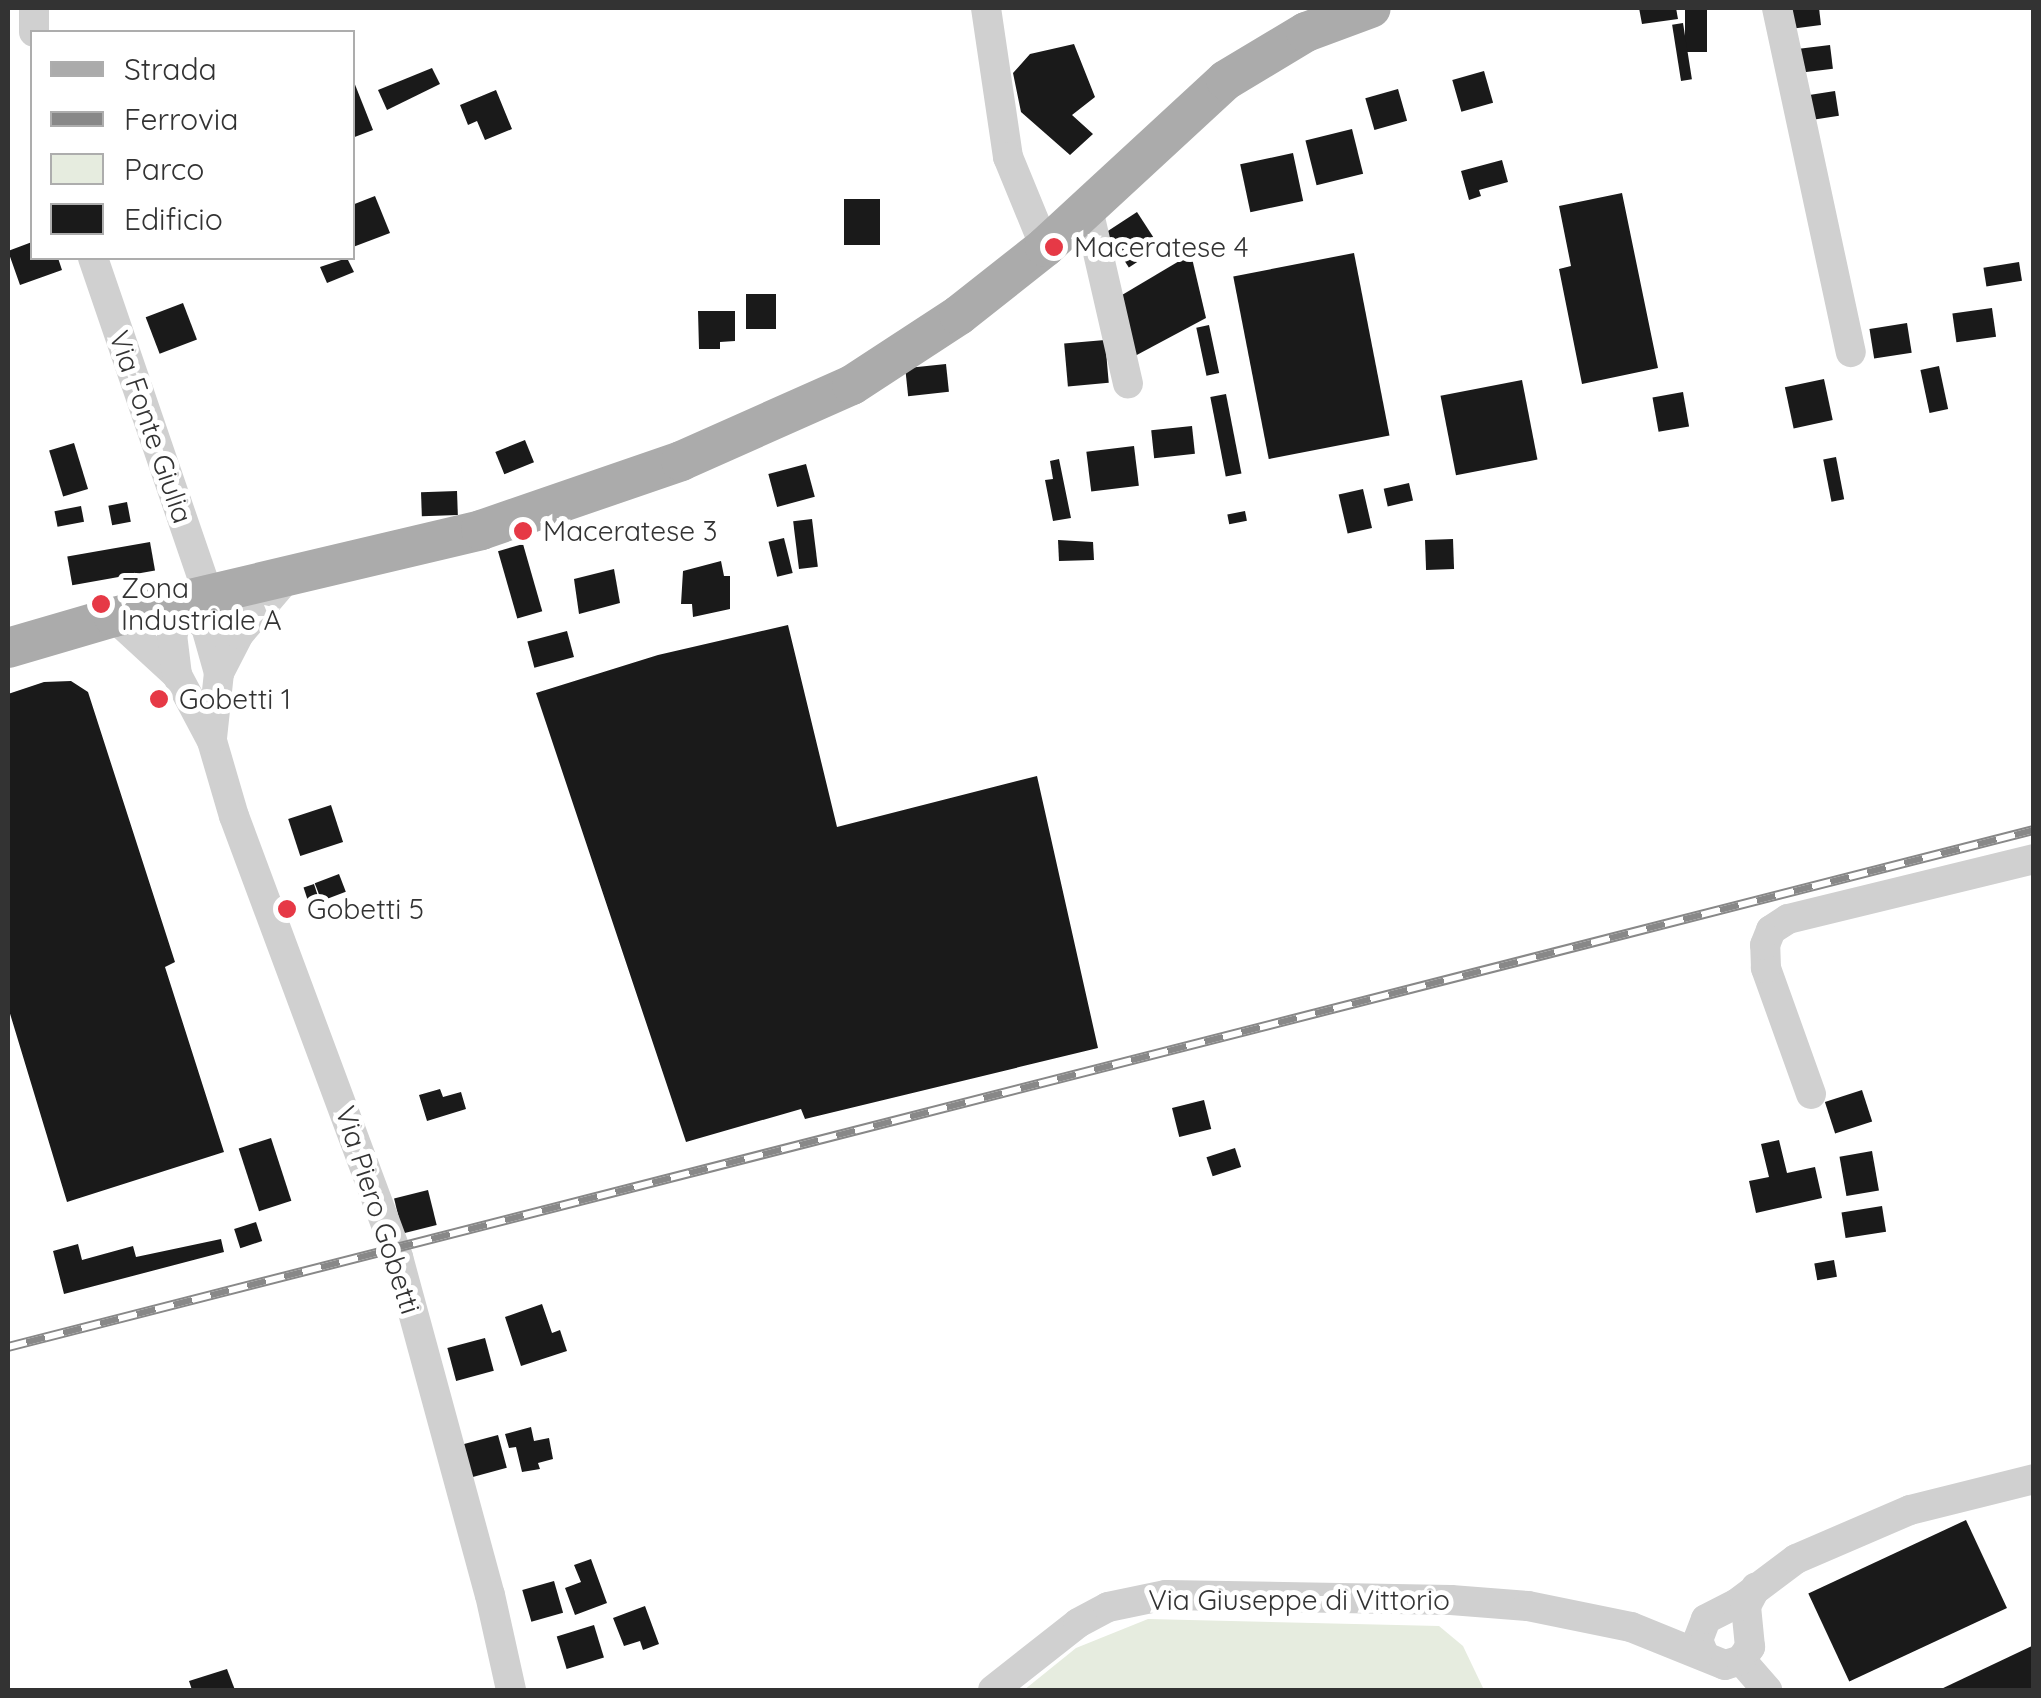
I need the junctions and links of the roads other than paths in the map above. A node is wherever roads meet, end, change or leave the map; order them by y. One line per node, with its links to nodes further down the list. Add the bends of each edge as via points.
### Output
1 (986, 8): 5 (street, via 1008,158)
2 (1372, 8): 4 (main road, via 1306,32 1226,80)
3 (1778, 8): 7 (street)
4 (1088, 209): 5 (main road); 8 (street)
5 (1045, 246): 9 (main road, via 959,315 852,385 681,462 481,530)
6 (94, 260): 10 (street, Via Fonte Giulia)
7 (1851, 352)
8 (1128, 383)
9 (285, 580): 10 (main road); 13 (street, via 239,634)
10 (195, 600): 11 (main road); 13 (street); 14 (street, via 172,636)
11 (114, 617): 12 (main road); 14 (street)
12 (8, 648)
13 (219, 673): 15 (street)
14 (177, 675): 15 (street)
15 (212, 740): 20 (street, Via Piero Gobetti, via 234,816 398,1257)
16 (2034, 859): 17 (street, via 1788,919 1772,930 1766,968)
17 (1812, 1094)
18 (2034, 1479): 19 (street, via 1872,1524 1796,1559 1756,1587 1746,1606)
19 (1720, 1628): 21 (street, Via Giuseppe di Vittorio, via 1630,1627 1497,1602 1166,1595 1108,1607); 22 (street, Via Giuseppe di Vittorio, via 1726,1665 1741,1660)
20 (510, 1690)
21 (993, 1690)
22 (1767, 1690)

